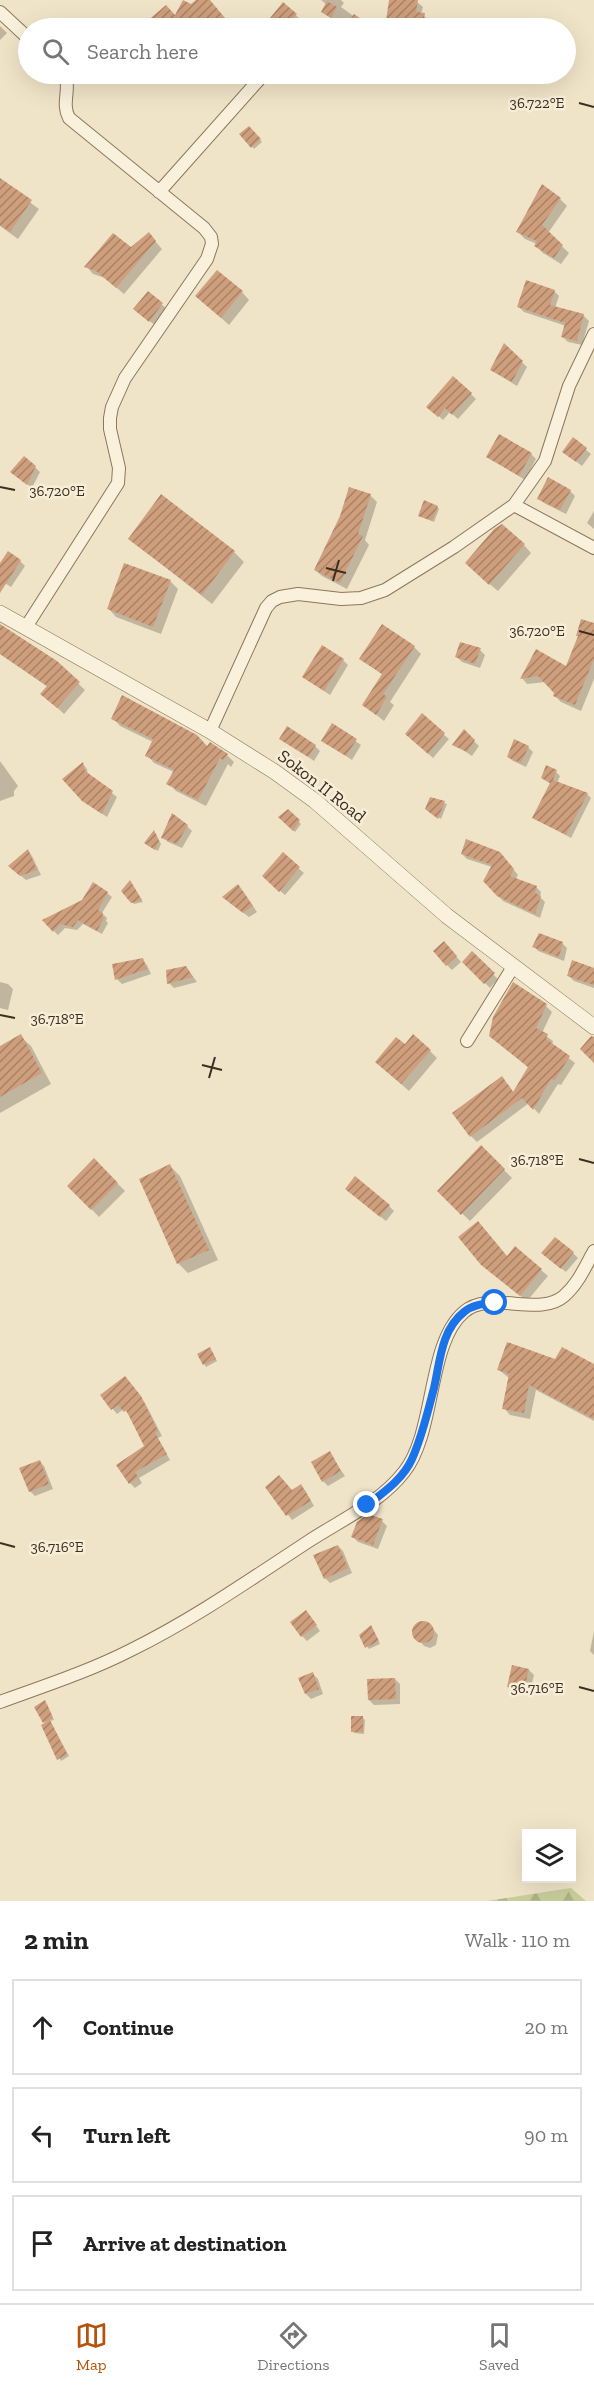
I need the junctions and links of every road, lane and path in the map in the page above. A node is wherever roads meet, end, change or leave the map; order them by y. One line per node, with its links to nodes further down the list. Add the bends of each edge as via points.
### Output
1 (0, 12): 2 (street)
2 (18, 29)
3 (68, 84): 5 (street, via 64,110 69,118)
4 (255, 84): 5 (street)
5 (159, 192): 10 (street, via 208,232 211,251 117,394 110,418 118,483)
6 (594, 334): 7 (street, via 569,386 545,461)
7 (514, 505): 8 (street); 11 (street, via 385,590 361,598 298,594 272,601)
8 (594, 548)
9 (0, 613): 10 (street, Sokon II Road)
10 (26, 627): 11 (street, Sokon II Road)
11 (210, 731): 12 (street, Sokon II Road, via 315,801)
12 (513, 968): 13 (street, Sokon II Road); 14 (street)
13 (594, 1027)
14 (466, 1041)
15 (594, 1251): 16 (street, via 575,1285 562,1298 543,1304 478,1304 464,1311 443,1344 434,1388 405,1472 367,1505 223,1599 130,1651)
16 (0, 1702)

